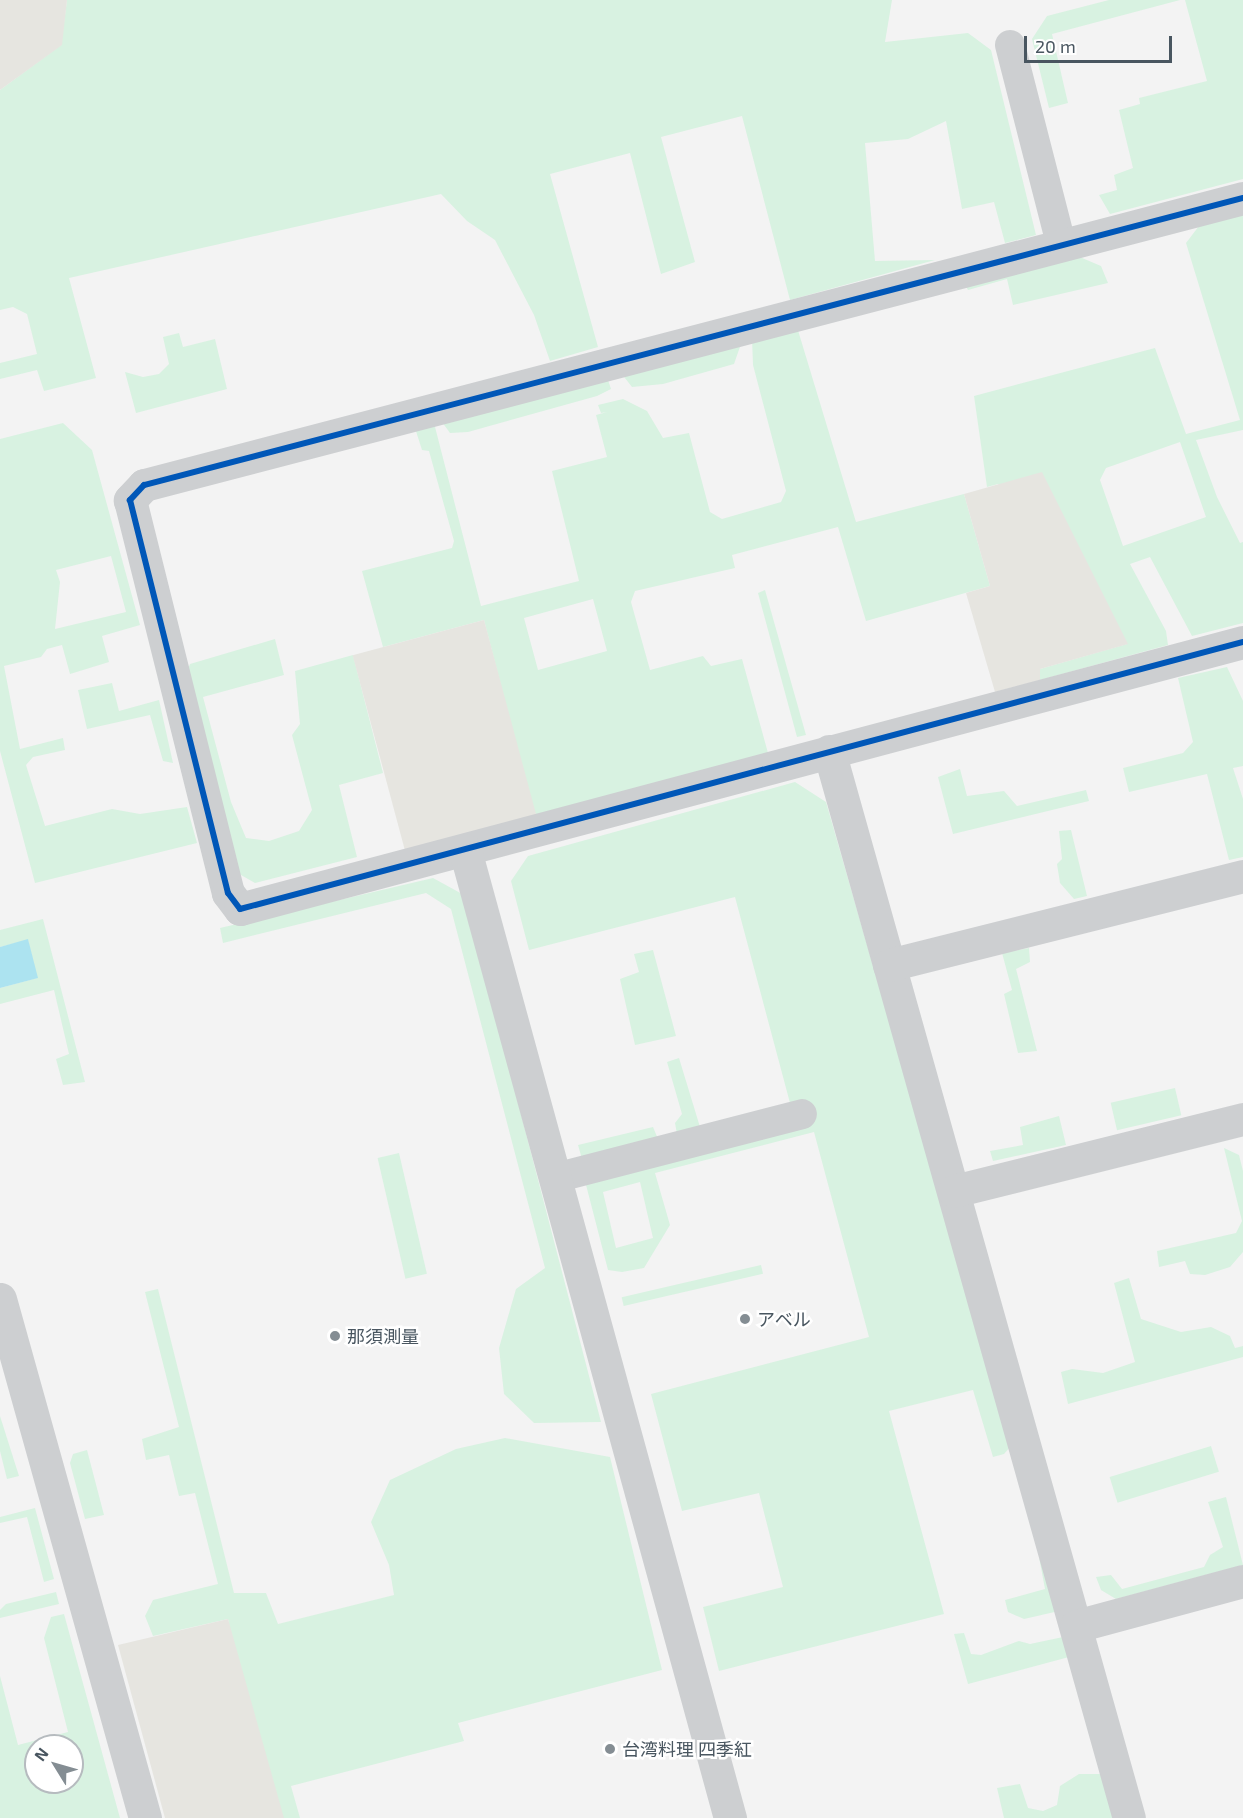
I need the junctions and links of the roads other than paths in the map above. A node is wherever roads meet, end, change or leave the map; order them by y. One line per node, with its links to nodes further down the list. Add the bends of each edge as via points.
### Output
1 (1010, 45): 3 (lane)
2 (1243, 198): 3 (street)
3 (1061, 244): 6 (street, via 144,485 130,500 228,893 240,909)
4 (1243, 642): 5 (street)
5 (828, 751): 6 (street); 8 (street)
6 (465, 850): 11 (street)
7 (1243, 876): 8 (street)
8 (889, 965): 12 (street)
9 (802, 1114): 11 (lane)
10 (1243, 1119): 12 (street)
11 (555, 1178): 17 (street)
12 (954, 1191): 15 (street)
13 (0, 1299): 16 (street)
14 (1243, 1581): 15 (street)
15 (1076, 1626): 18 (street)
16 (145, 1818)
17 (730, 1818)
18 (1130, 1818)

